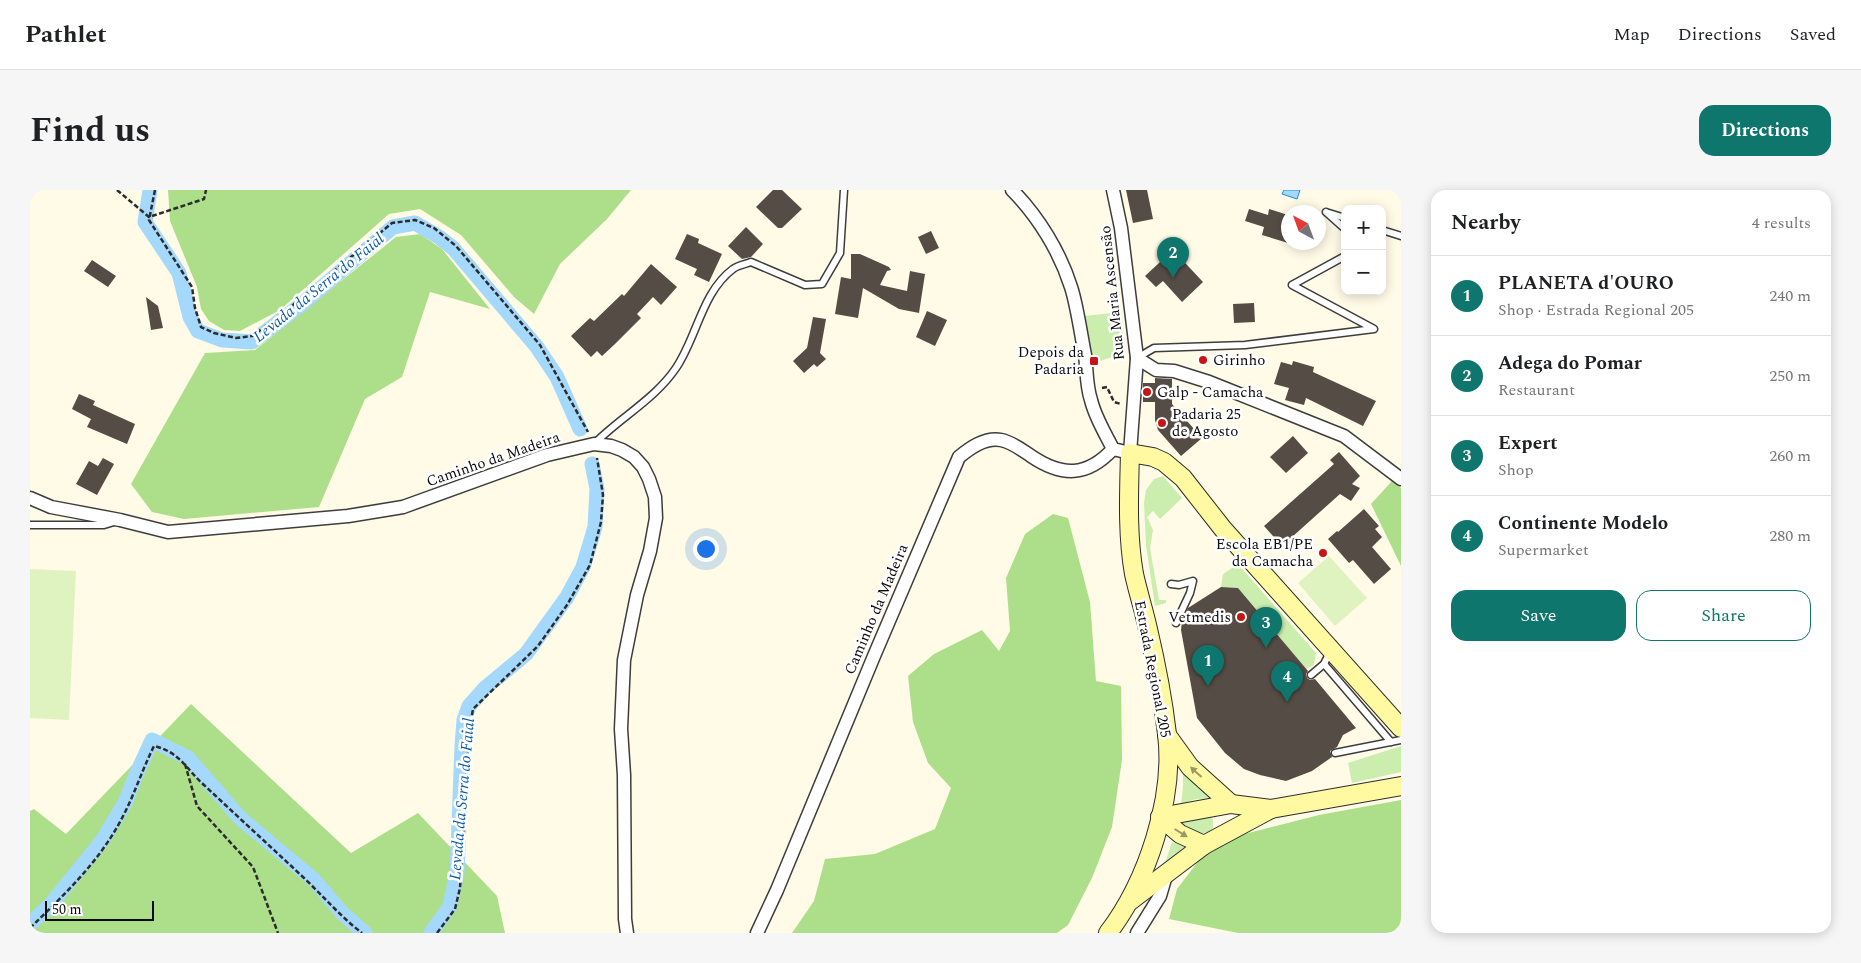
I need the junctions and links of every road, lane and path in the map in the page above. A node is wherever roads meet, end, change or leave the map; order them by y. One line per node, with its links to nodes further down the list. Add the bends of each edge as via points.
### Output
1 (118, 190): 7 (path)
2 (155, 190): 7 (path)
3 (206, 190): 7 (path, via 204,199)
4 (844, 190): 14 (lane, via 840,253 822,284 806,285 751,262 734,268 716,287 676,367 650,398)
5 (1012, 190): 15 (street, via 1028,207 1052,243 1072,288 1091,402)
6 (1113, 190): 13 (street, Rua Maria Ascensão, via 1121,228)
7 (146, 215): 14 (path, via 192,287 201,327 236,338 252,336 281,315 392,223 415,220 434,228 456,246 540,345)
8 (1341, 217): 9 (lane, via 1326,212)
9 (1341, 225)
10 (1386, 231): 11 (lane)
11 (1401, 236)
12 (1341, 258): 13 (lane, via 1292,285 1374,328 1245,346 1154,348)
13 (1137, 358): 15 (street, Rua Maria Ascensão); 16 (street, via 1156,370 1174,371 1209,382 1344,436)
14 (594, 444): 18 (street, Caminho da Madeira, via 547,454 403,507 348,516 168,532); 39 (path, via 603,495 601,522 590,565 538,646 473,709 460,888 455,909); 40 (street, Caminho da Madeira, via 611,446 634,457 650,479 656,497 650,551 624,660 621,729)
15 (1121, 451): 22 (main road, via 1153,457 1182,478); 24 (main road, Estrada Regional 205, via 1134,574); 41 (street, Caminho da Madeira, via 1075,472 1048,466 1000,440 984,441 959,457)
16 (1401, 479)
17 (30, 498): 18 (street, Caminho da Madeira, via 51,506)
18 (120, 520): 19 (lane, via 104,525)
19 (30, 525)
20 (1171, 584): 21 (lane, via 1193,581)
21 (1176, 623)
22 (1327, 658): 23 (lane); 25 (main road)
23 (1312, 675)
24 (1167, 735): 30 (main road, one-way to 24, via 1190,767); 32 (main road, Estrada Regional 205, via 1168,774)
25 (1396, 735): 26 (lane); 27 (lane)
26 (1401, 740)
27 (1335, 753)
28 (184, 763): 36 (path, via 176,754 154,746 121,821 105,847 65,894); 37 (path, via 197,806 253,867); 38 (path, via 345,921)
29 (1401, 786): 31 (main road)
30 (1231, 804): 31 (main road); 32 (main road); 33 (main road)
31 (1271, 809): 33 (main road)
32 (1160, 817): 33 (main road, one-way to 33, via 1180,834); 35 (main road, Estrada Regional 205, via 1139,879)
33 (1211, 840): 34 (main road)
34 (1167, 872): 35 (main road); 43 (street, via 1160,896)
35 (1127, 903): 42 (main road, Estrada Regional 205)
36 (30, 928)
37 (278, 933)
38 (362, 933)
39 (437, 933)
40 (627, 933)
41 (756, 933)
42 (1108, 933)
43 (1137, 933)

